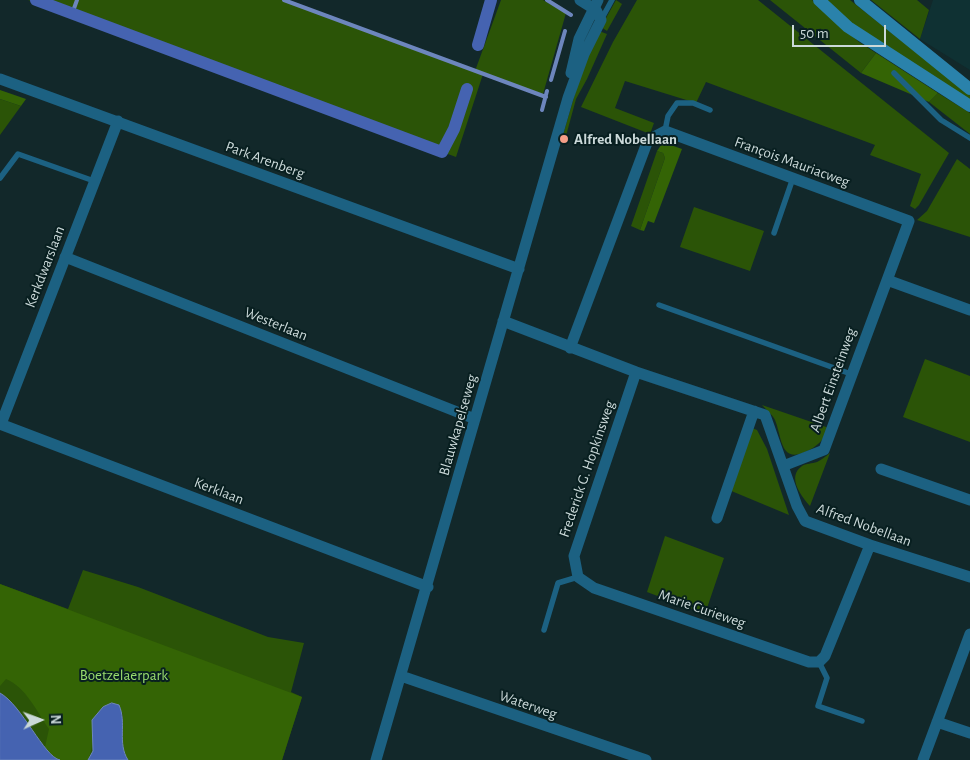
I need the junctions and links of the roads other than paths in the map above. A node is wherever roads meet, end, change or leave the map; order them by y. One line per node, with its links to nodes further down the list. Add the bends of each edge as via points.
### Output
1 (612, 0): 5 (lane, Blauwkapelseweg)
2 (819, 0): 10 (main road, via 848,27)
3 (860, 0): 8 (main road)
4 (590, 3): 5 (street, Blauwkapelseweg); 9 (street, Blauwkapelseweg, via 571,69)
5 (600, 20): 9 (street, Blauwkapelseweg)
6 (894, 73): 14 (lane, via 942,120)
7 (0, 78): 12 (street, Park Arenberg)
8 (970, 89)
9 (568, 98): 21 (street, Blauwkapelseweg)
10 (970, 106)
11 (710, 110): 13 (lane, via 677,103 668,116)
12 (118, 121): 17 (street, Kerkdwarslaan); 21 (street, Park Arenberg)
13 (665, 131): 16 (street, François Mauriacweg); 26 (street, via 648,140)
14 (970, 138)
15 (0, 178): 17 (lane, via 18,154)
16 (794, 178): 18 (street, François Mauriacweg); 19 (lane)
17 (94, 181): 20 (street, Kerkdwarslaan)
18 (909, 221): 22 (street, Albert Einsteinweg)
19 (774, 232)
20 (65, 257): 30 (street, Westerlaan); 31 (street, Kerkdwarslaan)
21 (519, 270): 25 (street, Blauwkapelseweg)
22 (887, 280): 24 (street); 28 (street, Albert Einsteinweg)
23 (659, 305): 28 (lane)
24 (970, 310)
25 (503, 321): 26 (street, Alfred Nobellaan); 30 (street, Blauwkapelseweg)
26 (570, 348): 27 (street, Alfred Nobellaan)
27 (636, 372): 29 (street, Alfred Nobellaan); 37 (street, Frederick G. Hopkinsweg, via 574,556)
28 (851, 374): 32 (street, Albert Einsteinweg, via 824,450)
29 (754, 412): 32 (street, Alfred Nobellaan, via 765,415); 35 (street)
30 (475, 419): 39 (street, Blauwkapelseweg)
31 (1, 424): 39 (street, Kerklaan)
32 (783, 466): 36 (street, Alfred Nobellaan, via 805,521)
33 (881, 470): 34 (street)
34 (970, 500)
35 (717, 518)
36 (870, 545): 38 (street, Alfred Nobellaan); 42 (street, via 825,656)
37 (578, 577): 40 (lane, via 558,583); 42 (street, Marie Curieweg, via 603,591 808,662)
38 (970, 577)
39 (428, 587): 43 (street, Blauwkapelseweg)
40 (544, 630)
41 (970, 634): 45 (street)
42 (818, 662): 44 (lane, via 827,678 818,706)
43 (401, 676): 47 (street, Blauwkapelseweg); 48 (street, Waterweg)
44 (862, 721)
45 (936, 722): 46 (street); 49 (street)
46 (970, 734)
47 (376, 760)
48 (646, 760)
49 (923, 760)

